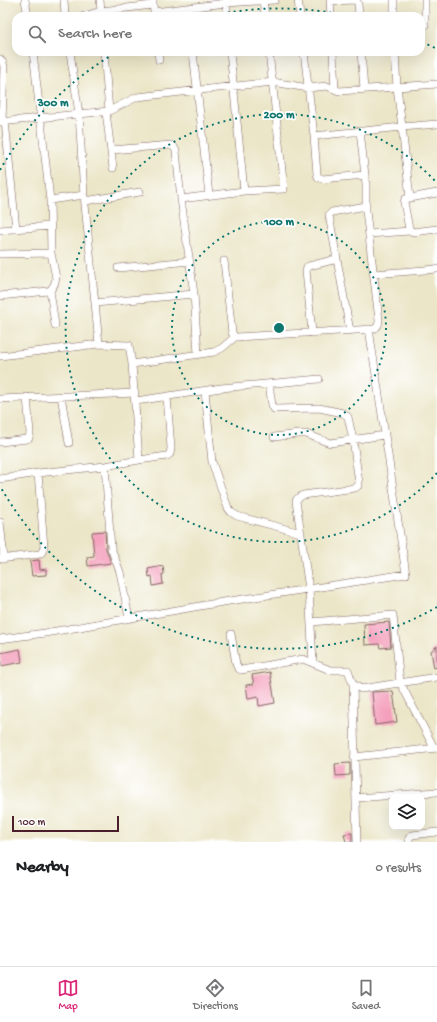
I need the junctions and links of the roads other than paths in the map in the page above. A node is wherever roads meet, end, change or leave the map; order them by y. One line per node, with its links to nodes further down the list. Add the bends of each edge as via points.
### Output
1 (25, 0): 13 (street)
2 (64, 0): 14 (street)
3 (100, 0): 15 (street)
4 (264, 0): 5 (street); 10 (street); 19 (street)
5 (275, 0)
6 (298, 0): 20 (street)
7 (330, 0): 21 (street); 22 (street, via 357,1)
8 (394, 0): 23 (street)
9 (425, 0): 24 (street)
10 (226, 2): 11 (street); 18 (street)
11 (187, 7): 12 (street); 17 (street)
12 (153, 8): 16 (street)
13 (27, 12)
14 (65, 12)
15 (101, 12)
16 (118, 12)
17 (188, 12)
18 (227, 12)
19 (265, 12)
20 (300, 12)
21 (331, 12)
22 (359, 12)
23 (394, 12)
24 (425, 25)
25 (33, 56): 48 (street)
26 (71, 56): 47 (street)
27 (104, 56): 46 (street)
28 (158, 56): 37 (street)
29 (194, 56): 45 (street)
30 (230, 56): 40 (street)
31 (270, 56): 38 (street)
32 (304, 56): 42 (street)
33 (333, 56): 43 (street)
34 (362, 56): 44 (street)
35 (395, 56): 41 (street)
36 (0, 59): 49 (street, via 4,67)
37 (159, 60)
38 (273, 82): 40 (street); 42 (street); 57 (street, via 284,189)
39 (437, 84): 41 (street)
40 (233, 86): 45 (street); 57 (street)
41 (397, 87): 44 (street); 51 (street)
42 (308, 88): 43 (street, via 327,86); 53 (street)
43 (335, 89): 44 (street)
44 (364, 89)
45 (198, 90): 46 (street, via 137,97); 60 (street)
46 (107, 111): 47 (street); 54 (street)
47 (79, 114): 48 (street); 61 (street)
48 (40, 118): 49 (street); 64 (street)
49 (3, 122): 67 (street)
50 (437, 124): 51 (street)
51 (402, 127): 52 (street); 62 (street)
52 (360, 131): 53 (street); 56 (street)
53 (314, 136): 56 (street, via 317,174 320,179)
54 (111, 150): 55 (street); 63 (street, via 171,145 174,147)
55 (113, 168)
56 (365, 175): 65 (street)
57 (244, 191): 60 (street)
58 (140, 192): 61 (street)
59 (437, 193): 62 (street)
60 (209, 195): 63 (street)
61 (85, 198): 64 (street); 83 (street)
62 (410, 198): 70 (street, via 404,202)
63 (180, 199): 75 (street)
64 (50, 200): 66 (street)
65 (366, 206): 71 (street); 74 (street, via 330,213)
66 (50, 226): 67 (street); 72 (street)
67 (16, 228): 69 (street)
68 (437, 229): 70 (street)
69 (0, 230)
70 (410, 231): 71 (street)
71 (369, 234): 79 (street)
72 (50, 253): 73 (street); 80 (street, via 56,278)
73 (0, 254)
74 (337, 259): 86 (street); 87 (street, via 307,267)
75 (190, 261): 77 (street); 81 (street)
76 (224, 261): 88 (street, via 232,333)
77 (118, 268)
78 (437, 269): 79 (street)
79 (374, 274): 85 (street, via 379,324 377,328)
80 (50, 290): 82 (street); 84 (street)
81 (194, 294): 83 (street); 90 (street)
82 (0, 296)
83 (95, 303): 89 (street)
84 (55, 325)
85 (369, 329): 86 (street); 102 (street)
86 (350, 330): 87 (street)
87 (312, 333): 88 (street)
88 (235, 337): 90 (street, via 218,350)
89 (99, 344): 91 (street); 92 (street, via 129,345)
90 (198, 354): 92 (street)
91 (0, 356)
92 (132, 364): 96 (street)
93 (319, 379): 94 (street)
94 (268, 384): 95 (street); 104 (street, via 274,409 319,408 343,413 348,417)
95 (205, 390): 99 (street); 112 (street, via 212,462 231,512 237,516)
96 (135, 393): 97 (street); 101 (street)
97 (61, 396): 98 (street); 106 (street)
98 (27, 397): 100 (street); 105 (street, via 29,438)
99 (167, 397): 101 (street); 107 (street, via 170,454)
100 (0, 399)
101 (136, 402): 107 (street)
102 (385, 435): 104 (street); 114 (street, via 406,574)
103 (274, 437): 104 (street, via 303,434 330,443)
104 (353, 440): 112 (street, via 358,486 303,495 297,499)
105 (0, 442)
106 (69, 443)
107 (139, 460): 108 (street)
108 (105, 466): 109 (street); 115 (street, via 112,548)
109 (38, 472): 110 (street); 113 (street, via 43,550 40,554)
110 (0, 479)
111 (0, 522): 113 (street)
112 (301, 533): 114 (street)
113 (2, 559)
114 (309, 589): 115 (street); 116 (street)
115 (130, 618): 118 (street)
116 (311, 622): 119 (street); 121 (street, via 393,614)
117 (231, 634): 119 (street, via 236,664 241,670 303,660)
118 (0, 639)
119 (313, 664): 122 (street, via 330,670 348,670)
120 (437, 676): 121 (street)
121 (400, 682): 122 (street, via 361,689); 123 (street, via 433,746)
122 (352, 684): 124 (street)
123 (437, 748): 124 (street)
124 (354, 757): 126 (street)
125 (437, 792): 126 (street)
126 (356, 798): 128 (street)
127 (437, 832): 129 (street, via 412,835)
128 (357, 842)
129 (409, 842)

